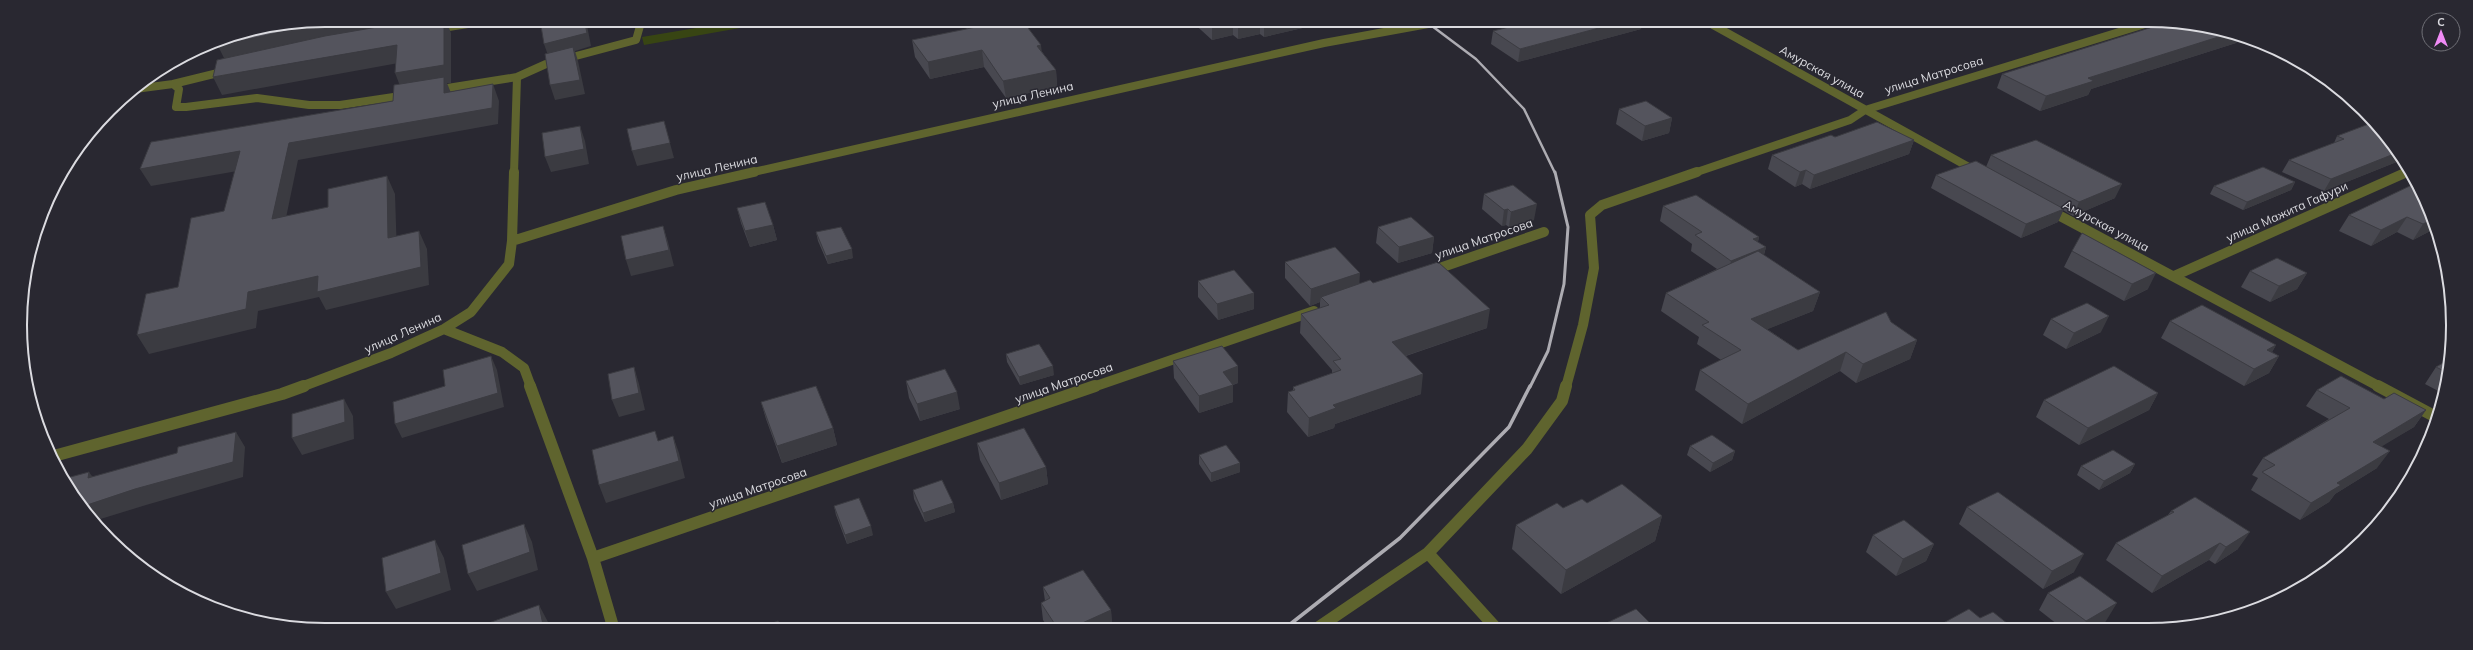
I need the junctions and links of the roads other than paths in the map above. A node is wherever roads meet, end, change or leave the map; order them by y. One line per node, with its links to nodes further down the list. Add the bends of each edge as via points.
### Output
1 (449, 27): 6 (street)
2 (640, 27): 8 (street, via 636,40 533,68)
3 (1412, 27): 16 (street, улица Ленина, via 1310,46 676,190)
4 (1717, 27): 11 (street, Амурская улица)
5 (2135, 27): 11 (street, улица Матросова)
6 (424, 31)
7 (234, 69): 9 (street)
8 (517, 77): 9 (street, via 359,103 317,106 290,102 282,98 256,98 196,108 176,107 179,89); 16 (street)
9 (173, 84): 10 (street)
10 (146, 88)
11 (1865, 110): 13 (street, Амурская улица); 23 (street, улица Матросова, via 1850,120 1602,205 1590,215 1594,268 1583,325 1562,401 1527,449)
12 (2404, 173): 18 (street, улица Мажита Гафури)
13 (1986, 176)
14 (2042, 206): 18 (street, Амурская улица)
15 (1544, 232): 17 (street, улица Матросова)
16 (512, 241): 20 (street, улица Ленина, via 509,264 497,280 470,312)
17 (1424, 274)
18 (2174, 276): 21 (street, Амурская улица)
19 (1325, 307): 24 (street, улица Матросова)
20 (444, 330): 22 (street, улица Ленина, via 392,353 282,394); 24 (street, via 502,352 524,368)
21 (2432, 414)
22 (57, 455)
23 (1428, 553): 26 (street); 27 (street)
24 (592, 558): 25 (street)
25 (612, 623)
26 (1325, 623)
27 (1491, 623)

